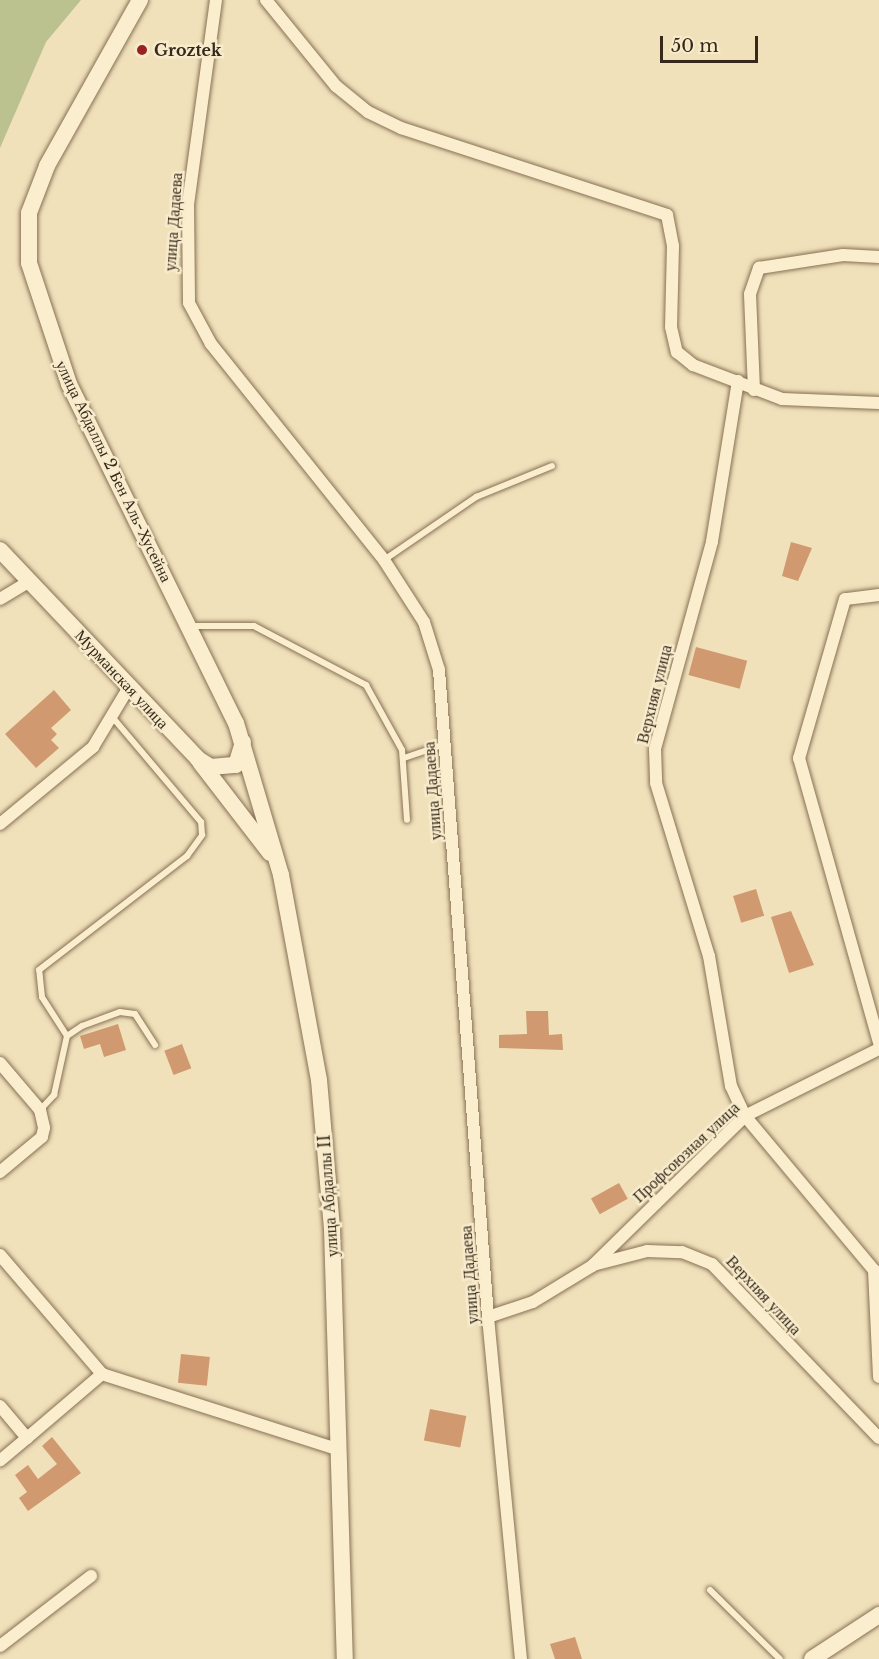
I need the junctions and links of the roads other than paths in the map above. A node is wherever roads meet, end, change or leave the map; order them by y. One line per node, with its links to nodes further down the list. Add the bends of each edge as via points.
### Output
1 (140, 0): 14 (main road, улица Абдаллы 2 Бен Аль-Хусейна, via 47,166 29,213 27,240 36,294 69,384)
2 (216, 0): 10 (street, улица Дадаева, via 188,205 189,303 211,344)
3 (266, 0): 5 (street, via 336,86 368,112 401,128 666,214 677,352 693,365)
4 (879, 257): 6 (street, via 843,255 759,268 750,294)
5 (738, 381): 6 (street); 30 (street, Верхняя улица, via 714,532 654,767 709,956 731,1086)
6 (754, 390): 7 (street, via 782,399)
7 (879, 403)
8 (552, 466): 10 (lane, via 476,497)
9 (0, 550): 11 (main road, Мурманская улица)
10 (384, 560): 18 (street, улица Дадаева, via 434,644)
11 (30, 580): 13 (street); 15 (main road, Мурманская улица)
12 (879, 595): 25 (street, via 844,599 799,760)
13 (0, 599)
14 (190, 626): 17 (main road, улица Абдаллы 2 Бен Аль-Хусейна); 20 (lane, via 254,626 353,675 379,703)
15 (129, 687): 16 (street); 19 (main road, Мурманская улица)
16 (114, 719): 22 (street, via 93,747); 24 (lane, via 201,822 202,835 187,856 39,970 42,996)
17 (243, 741): 19 (main road, via 236,765 211,767); 23 (main road, улица Абдаллы II)
18 (445, 744): 20 (lane); 35 (street, улица Дадаева)
19 (198, 759): 23 (main road, Мурманская улица, via 261,837)
20 (404, 759): 21 (lane)
21 (407, 820)
22 (0, 824)
23 (281, 875): 41 (main road, улица Абдаллы II, via 324,1129)
24 (67, 1036): 26 (lane, via 120,1012 135,1014); 29 (lane, via 54,1095)
25 (879, 1043)
26 (155, 1045)
27 (879, 1049): 30 (street, Профсоюзная улица)
28 (0, 1063): 29 (street)
29 (40, 1110): 31 (street, via 42,1137)
30 (745, 1116): 33 (street, Профсоюзная улица); 34 (street, Верхняя улица)
31 (0, 1172)
32 (0, 1255): 36 (street)
33 (592, 1266): 35 (street, via 533,1302); 40 (street, Верхняя улица, via 647,1251 682,1252 712,1264)
34 (876, 1273): 37 (street)
35 (488, 1317): 49 (street, улица Дадаева)
36 (102, 1374): 39 (street); 41 (street)
37 (879, 1377)
38 (0, 1406): 39 (street)
39 (27, 1438): 42 (street)
40 (879, 1438)
41 (337, 1449): 48 (main road, улица Абдаллы II)
42 (0, 1461)
43 (91, 1576): 46 (street)
44 (710, 1590): 50 (lane)
45 (879, 1614): 47 (main road)
46 (0, 1646)
47 (819, 1657)
48 (345, 1659)
49 (521, 1659)
50 (780, 1659)

